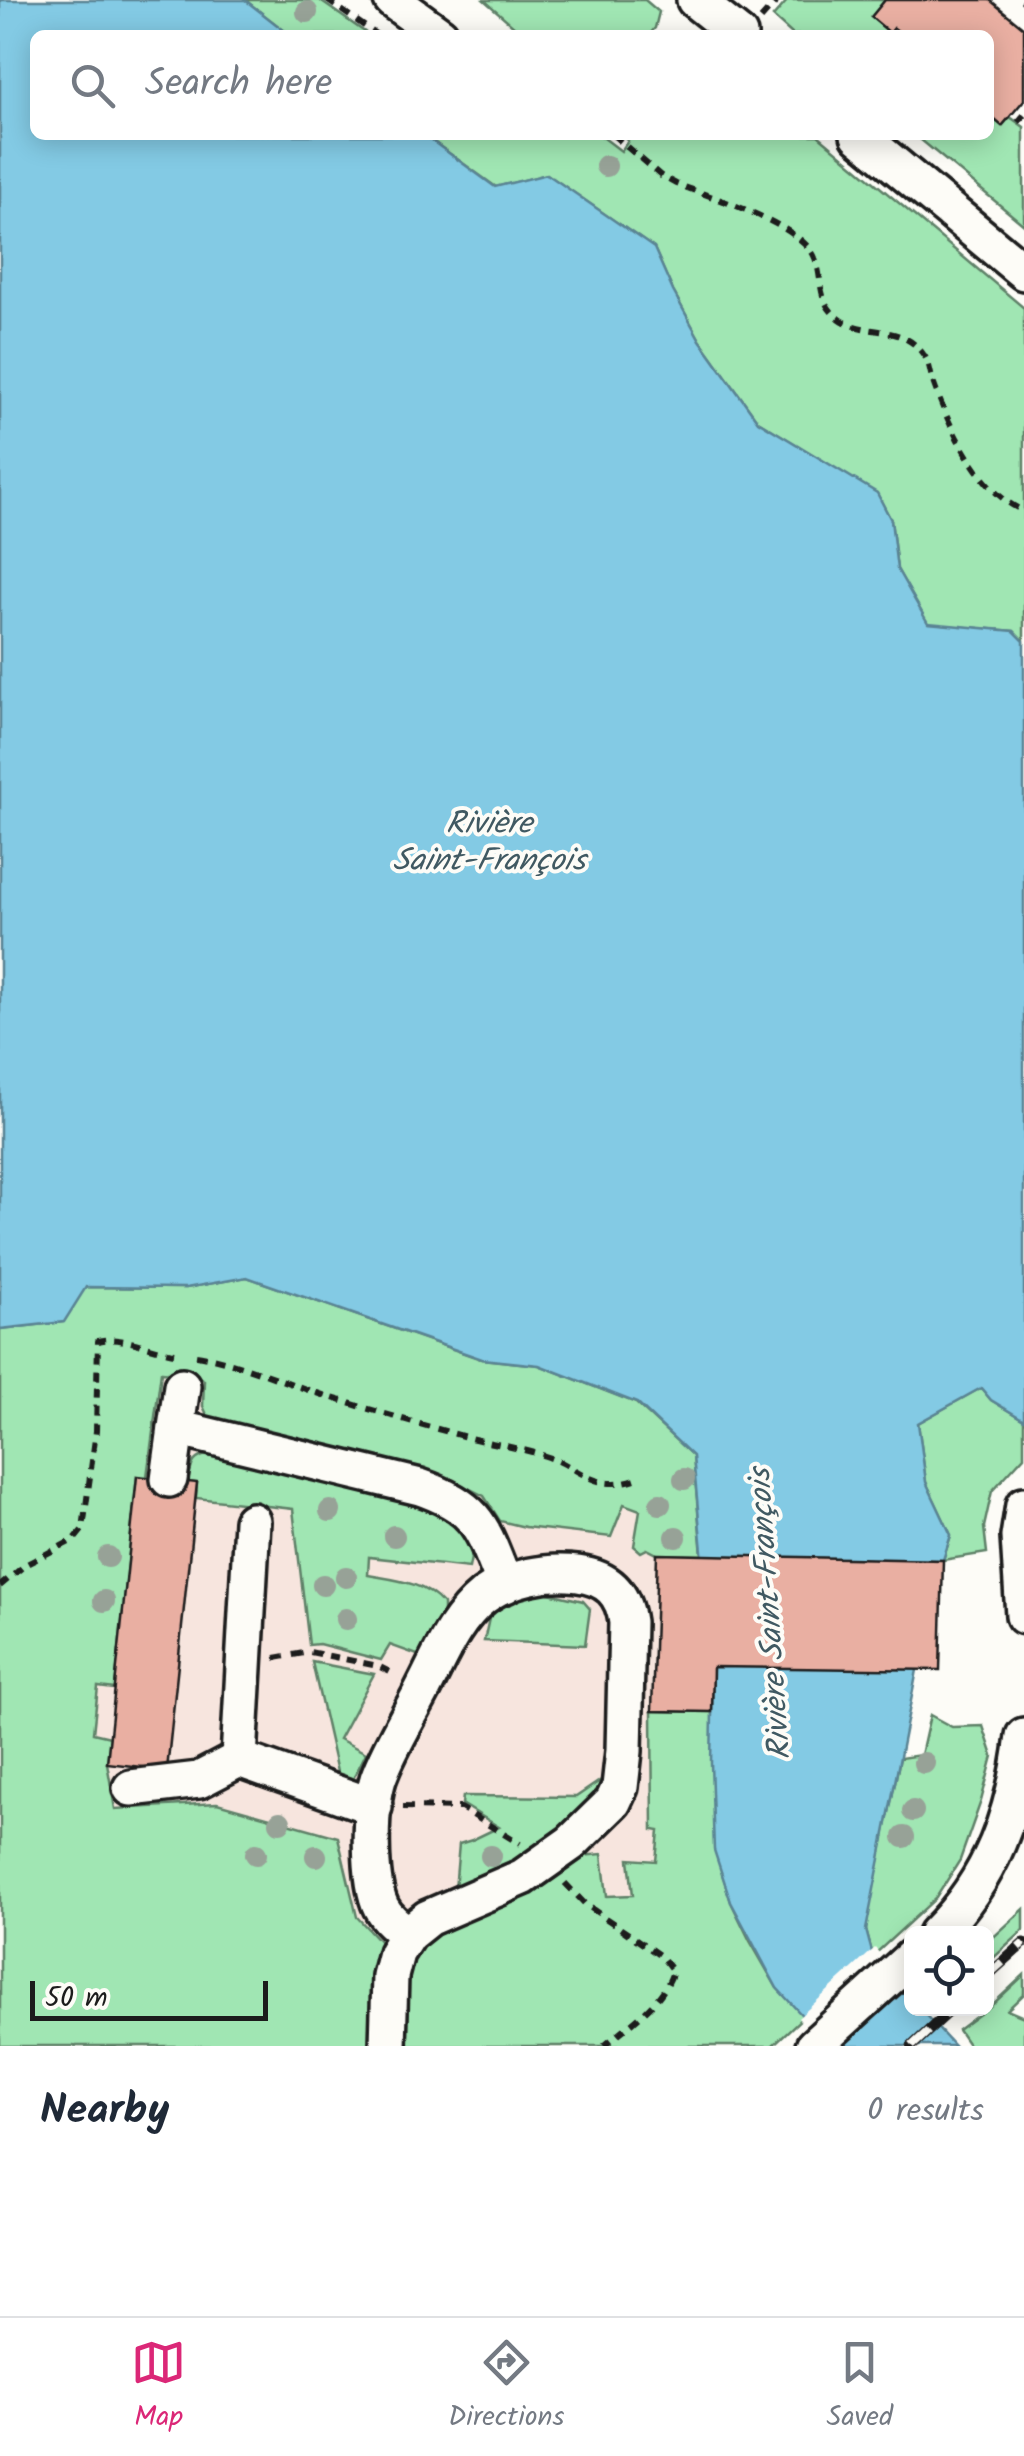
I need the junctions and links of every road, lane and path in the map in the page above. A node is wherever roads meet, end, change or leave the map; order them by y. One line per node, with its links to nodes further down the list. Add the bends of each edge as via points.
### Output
1 (327, 0): 6 (path)
2 (392, 0): 7 (street)
3 (778, 0): 5 (path)
4 (696, 15): 5 (street)
5 (750, 27)
6 (370, 30)
7 (433, 30)
8 (620, 140): 11 (path, via 676,184 801,238 815,256 826,304 856,326 908,338 920,350 976,470)
9 (865, 140): 10 (street)
10 (1024, 272)
11 (1024, 511)
12 (182, 1386): 13 (street)
13 (176, 1428): 14 (street); 17 (street, via 448,1497 483,1530)
14 (169, 1480)
15 (1024, 1505): 18 (street)
16 (252, 1521): 22 (street)
17 (506, 1585): 24 (street, via 485,1595 456,1625 378,1780); 28 (street, via 564,1573 593,1576 624,1605 620,1787 571,1843 523,1877 428,1918)
18 (1024, 1616)
19 (310, 1652): 20 (path)
20 (378, 1666)
21 (1024, 1736): 27 (street, via 994,1852 968,1899)
22 (240, 1759): 23 (street, via 198,1780); 24 (street)
23 (131, 1788)
24 (374, 1807): 25 (path, via 461,1808); 28 (street, via 372,1870 380,1906)
25 (524, 1847)
26 (564, 1882): 31 (path, via 673,1971 662,1992)
27 (943, 1926)
28 (408, 1934): 30 (street, via 390,1976)
29 (904, 1964): 32 (street)
30 (388, 2046)
31 (604, 2046)
32 (814, 2046)

